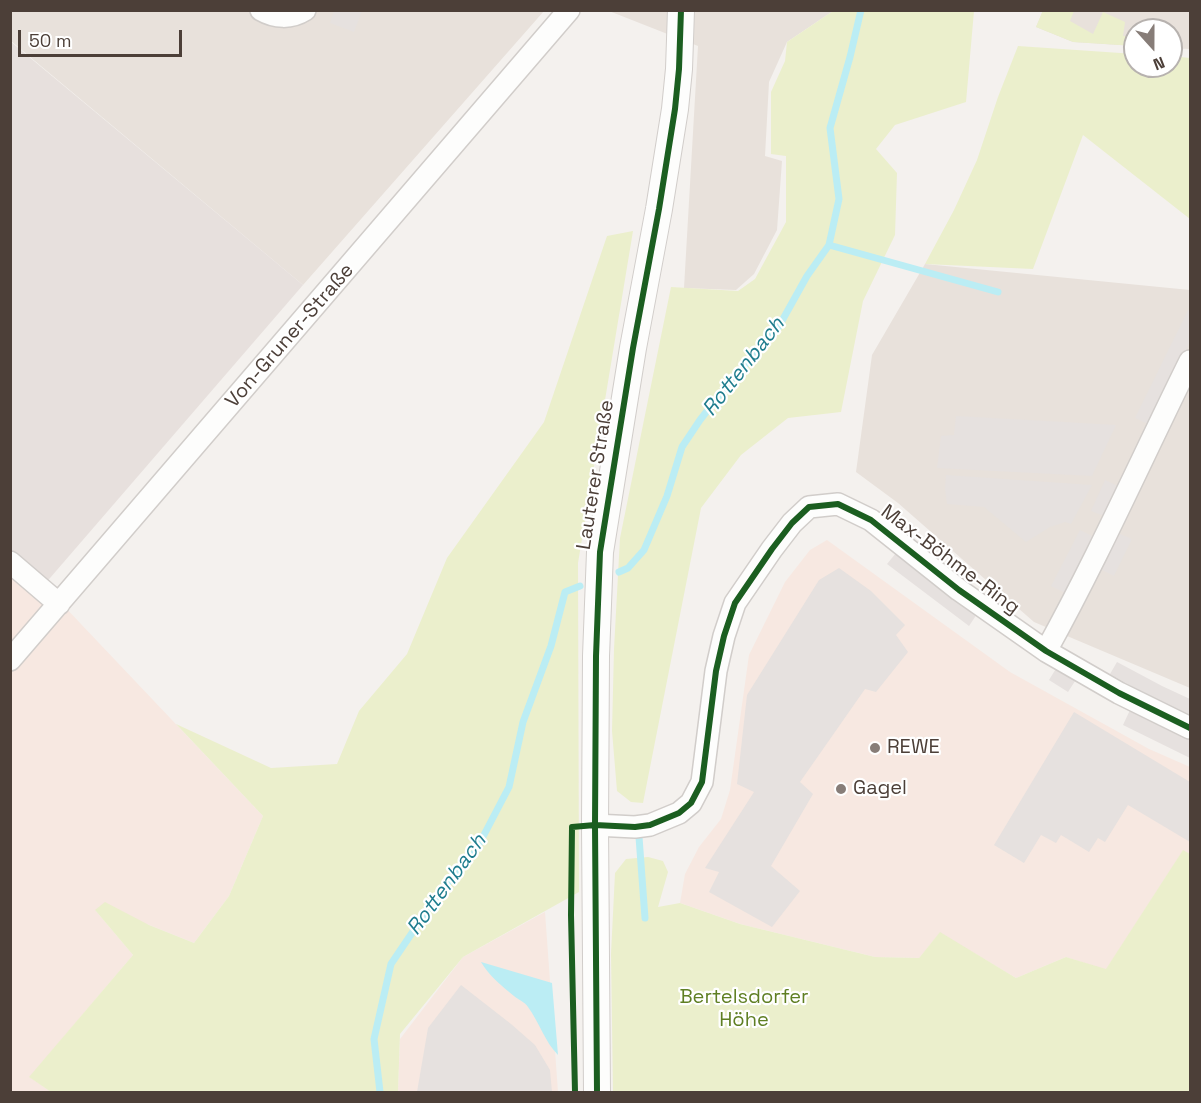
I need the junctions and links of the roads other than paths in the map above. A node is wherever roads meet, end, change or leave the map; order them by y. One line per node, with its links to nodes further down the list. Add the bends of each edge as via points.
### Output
1 (261, 10): 2 (street, via 282,18)
2 (305, 10)
3 (569, 10): 7 (street, Von-Gruner-Straße)
4 (681, 10): 11 (street, Lauterer Straße, via 675,109 600,552)
5 (1191, 361): 8 (street)
6 (10, 562): 7 (street)
7 (59, 604): 9 (street, Von-Gruner-Straße)
8 (1046, 651): 10 (street, Max-Böhme-Ring); 11 (street, Max-Böhme-Ring, via 959,590 872,520 838,504 809,507 792,523 735,603 716,671 702,782 691,803 679,813 650,825)
9 (10, 660)
10 (1191, 728)
11 (595, 825): 12 (street, Lauterer Straße)
12 (597, 1092)

